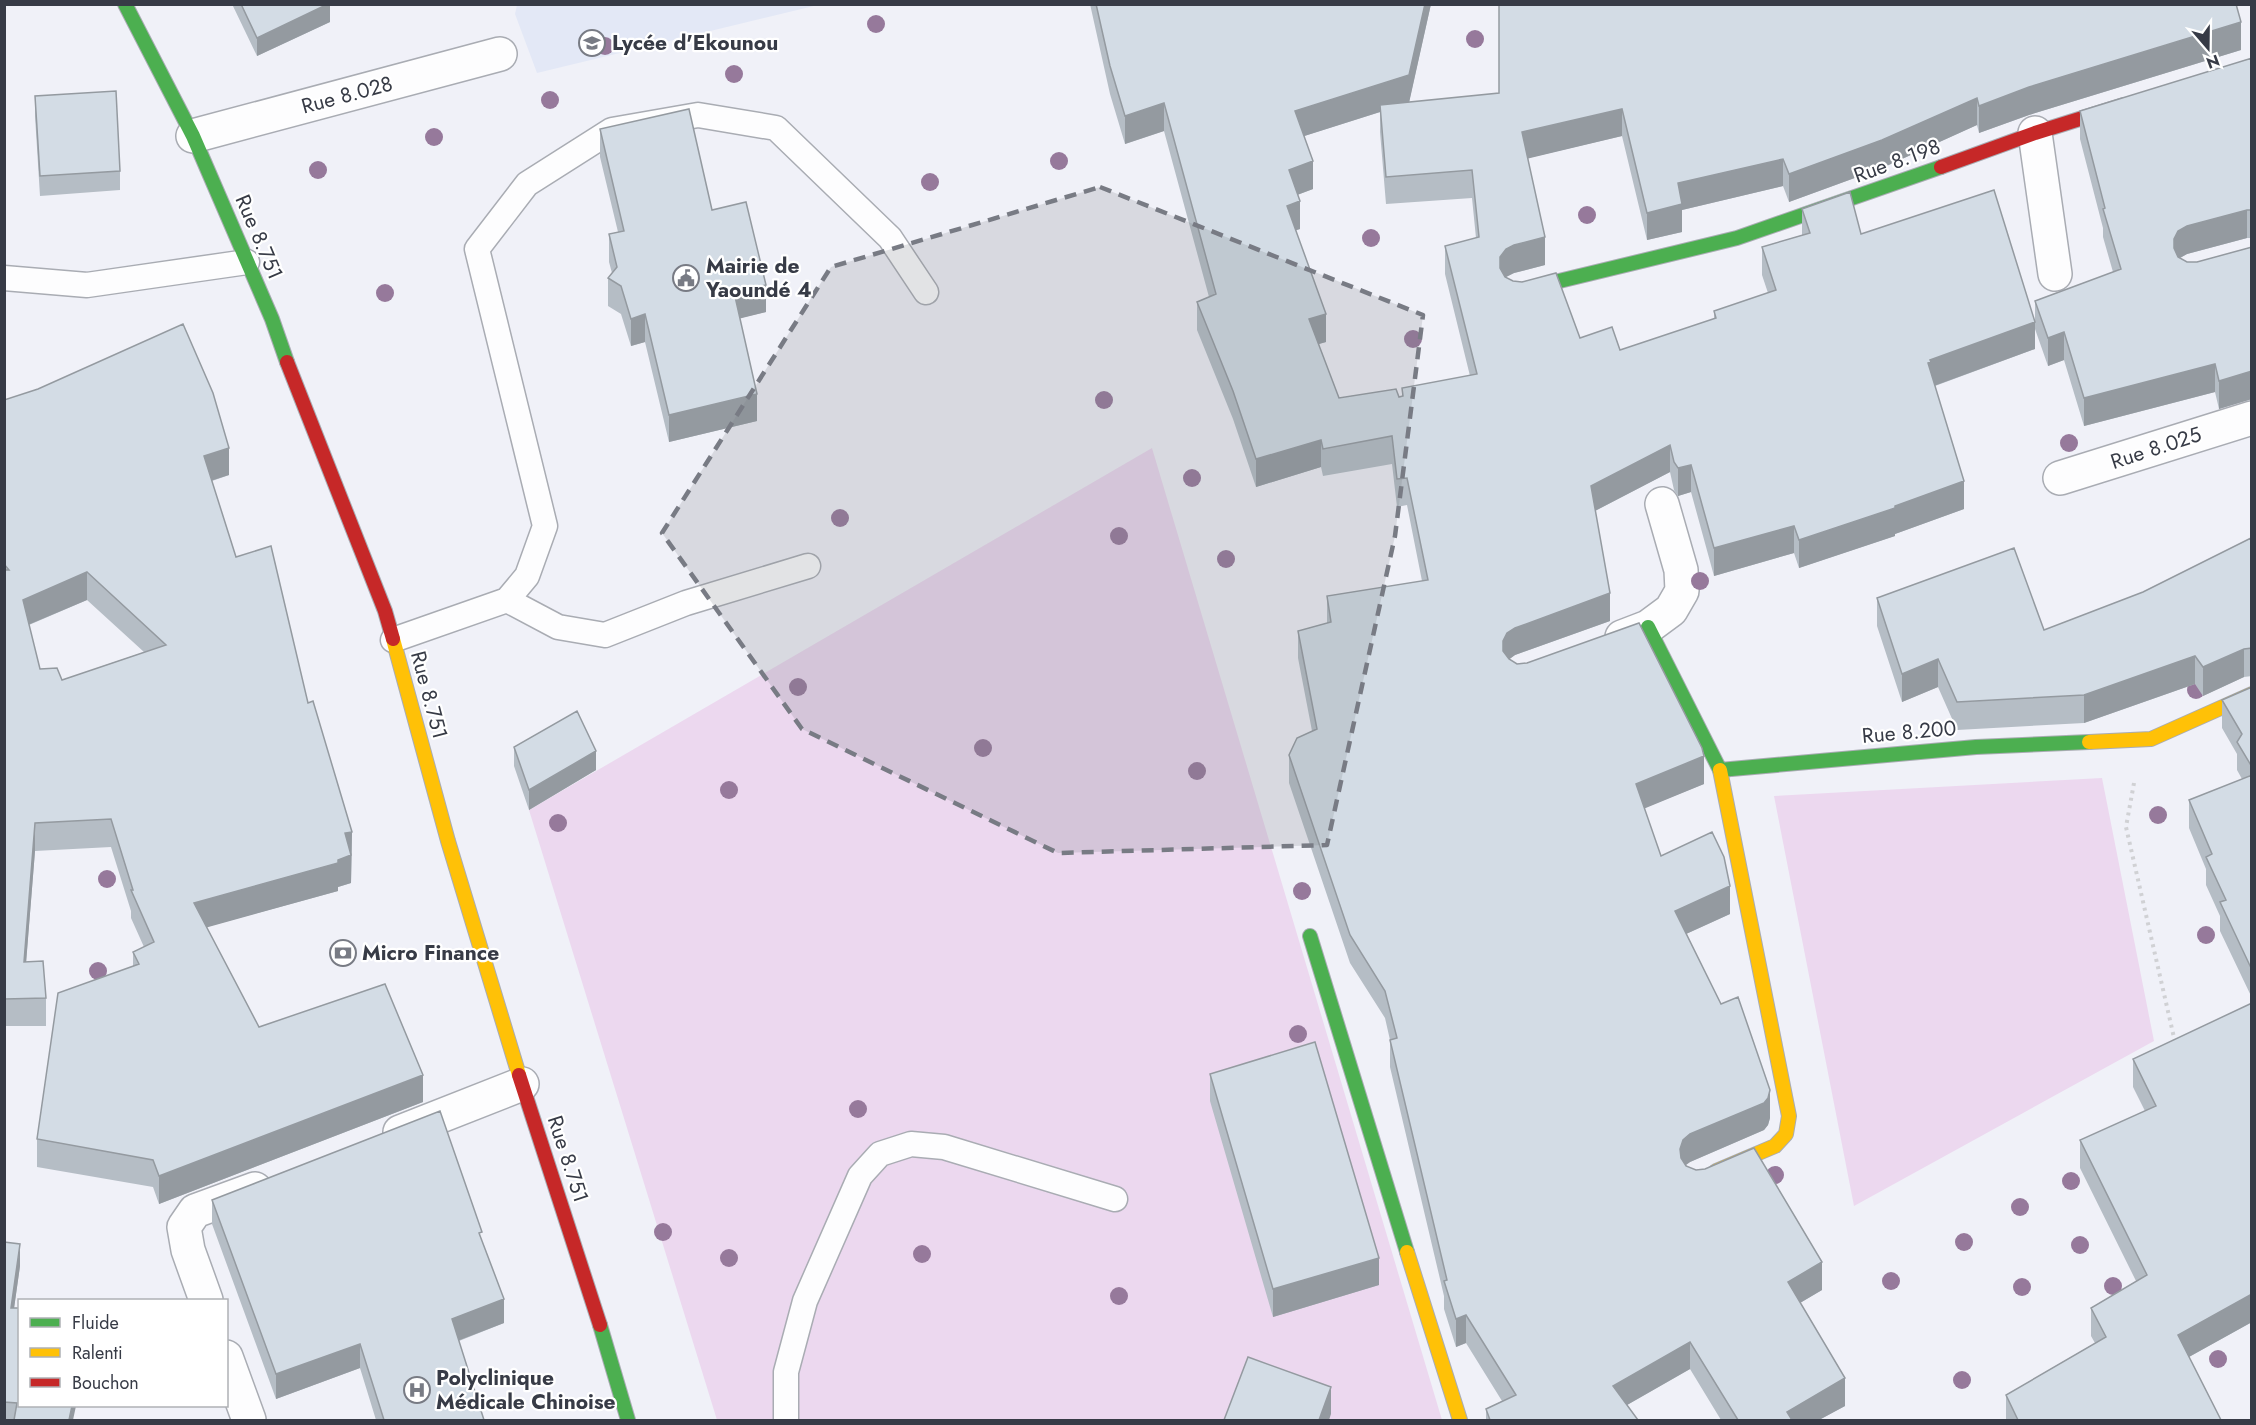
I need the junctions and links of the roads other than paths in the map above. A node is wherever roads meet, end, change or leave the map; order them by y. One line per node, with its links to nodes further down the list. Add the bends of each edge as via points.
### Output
1 (125, 4): 5 (street, Rue 8.751)
2 (500, 54): 5 (street, Rue 8.028)
3 (2136, 101): 4 (street, Rue 8.198)
4 (2035, 133): 7 (street); 9 (street, Rue 8.198, via 1737,238)
5 (193, 136): 6 (street, Rue 8.751)
6 (247, 262): 8 (lane, via 87,285); 17 (street, Rue 8.751)
7 (2055, 274)
8 (4, 278)
9 (1518, 291)
10 (926, 292): 15 (lane, via 890,238 776,128 698,115 612,130 527,184 477,249 544,526 528,576)
11 (2252, 418): 12 (street, Rue 8.025)
12 (2060, 478)
13 (1662, 504): 16 (street, via 1681,570 1682,591 1671,610)
14 (808, 566): 15 (lane, via 686,603 605,634 558,627)
15 (507, 600): 17 (lane)
16 (1648, 627): 18 (street); 20 (street)
17 (393, 640): 22 (street, Rue 8.751, via 448,841)
18 (1595, 646)
19 (2252, 694): 20 (street, Rue 8.200, via 2151,739 1976,747)
20 (1720, 770): 24 (street, via 1789,1116 1786,1134 1775,1146)
21 (1310, 936): 32 (street)
22 (522, 1084): 23 (street); 30 (street, Rue 8.751)
23 (367, 1145)
24 (1709, 1174)
25 (279, 1179): 27 (street, via 195,1211 184,1227)
26 (1115, 1199): 31 (lane, via 944,1147 911,1144 880,1154 860,1176 805,1301 786,1372)
27 (206, 1299)
28 (228, 1362): 29 (street)
29 (249, 1420)
30 (628, 1420)
31 (786, 1420)
32 (1460, 1420)

